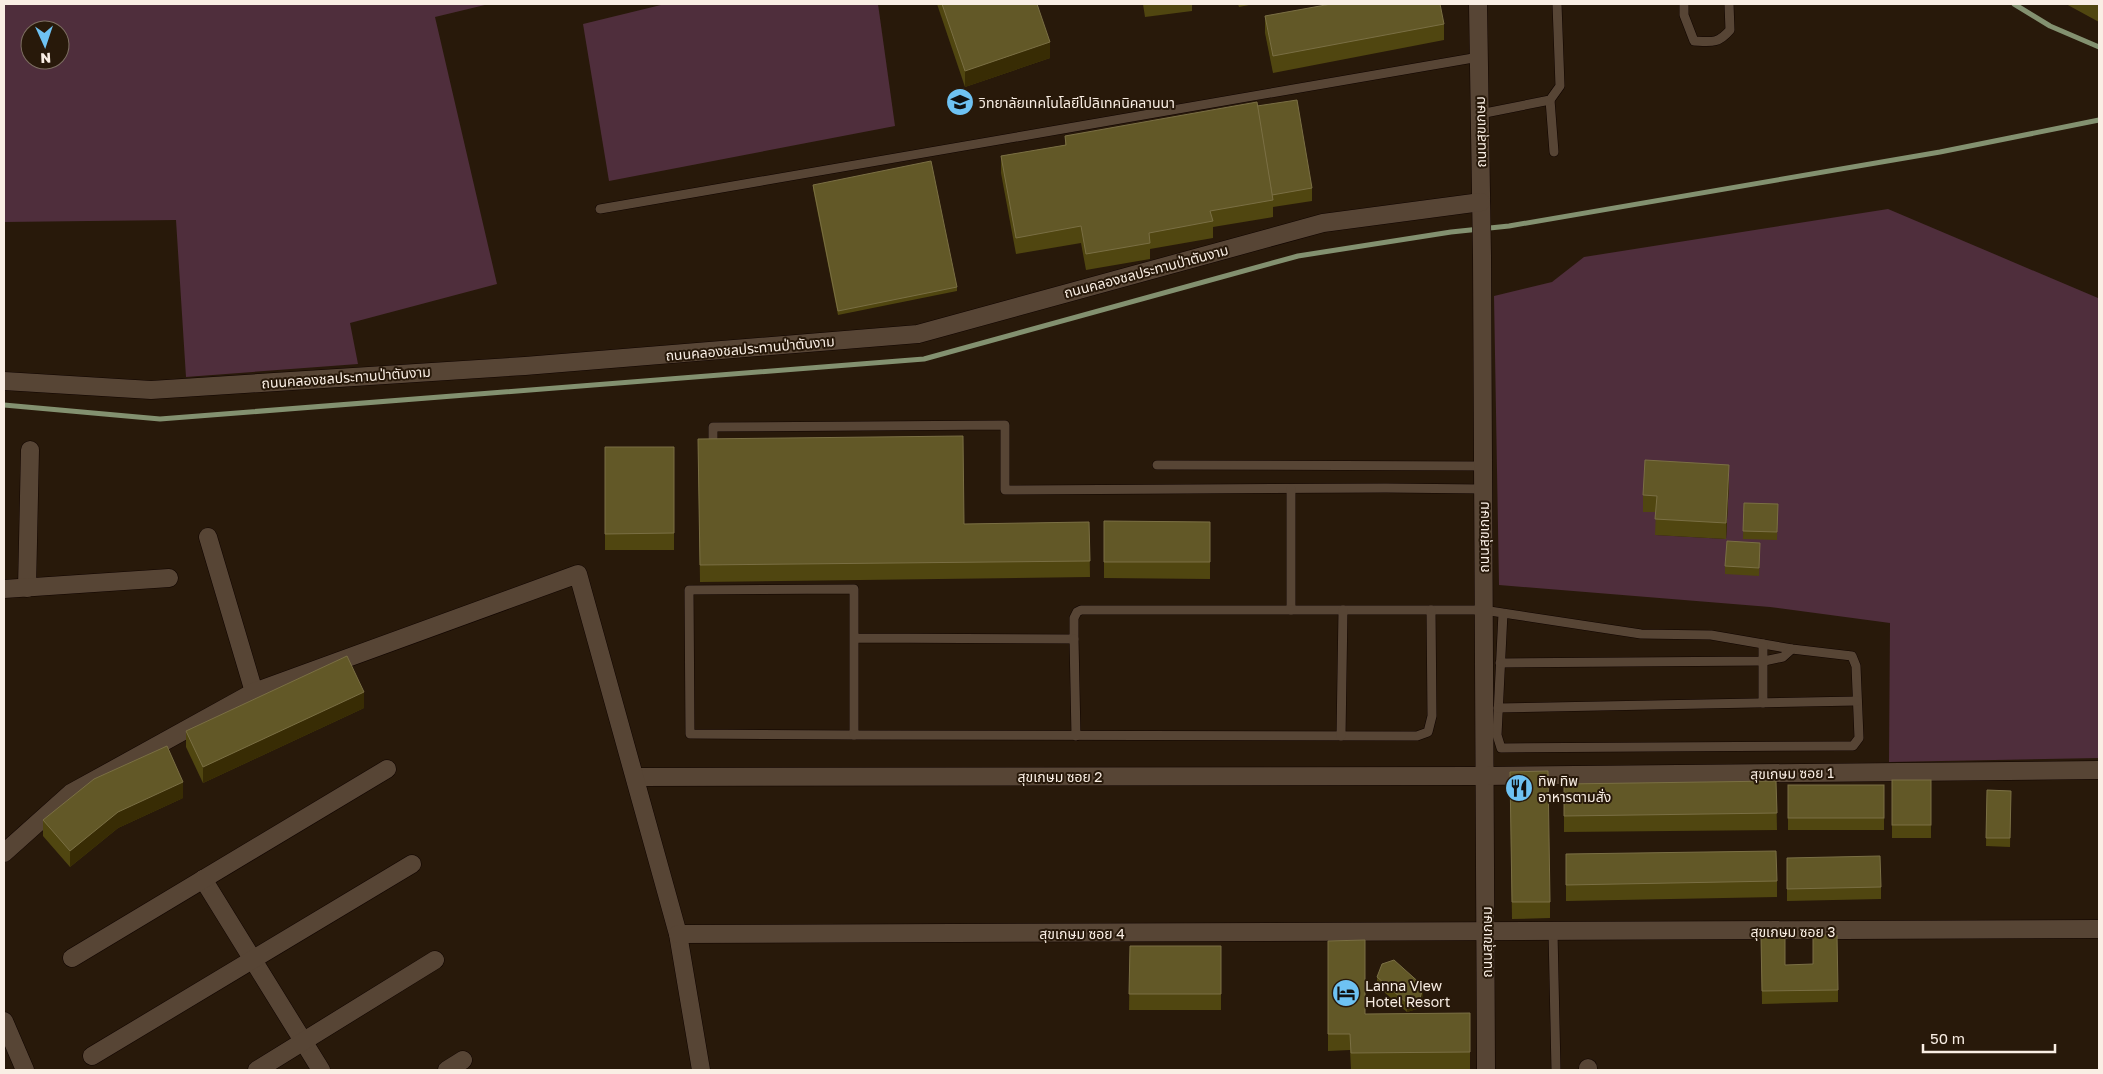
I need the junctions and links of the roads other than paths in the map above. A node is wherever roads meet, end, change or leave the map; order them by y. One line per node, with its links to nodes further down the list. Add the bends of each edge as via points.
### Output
1 (1478, 4): 5 (street, ถนนสุขเกษม)
2 (1557, 4): 6 (lane, via 1560,86)
3 (1684, 4): 4 (lane, via 1684,15 1694,41 1713,42 1722,39 1730,30)
4 (1729, 4)
5 (1479, 57): 7 (street, ถนนสุขเกษม); 10 (lane)
6 (1550, 100): 7 (lane); 8 (lane)
7 (1480, 114): 9 (street, ถนนสุขเกษม)
8 (1554, 152)
9 (1481, 202): 11 (street, ถนนคลองชลประทานป่าตันงาม, via 1323,222 918,334 525,366 151,390); 15 (street, ถนนสุขเกษม)
10 (600, 209)
11 (4, 381)
12 (30, 450): 20 (street)
13 (702, 455): 16 (lane, via 713,454 713,427 1005,425 1005,490)
14 (1157, 465): 15 (lane)
15 (1483, 466): 17 (street, ถนนสุขเกษม)
16 (1291, 489): 17 (lane); 22 (lane)
17 (1483, 489): 25 (street, ถนนสุขเกษม)
18 (208, 537): 33 (street)
19 (169, 578): 20 (street)
20 (27, 588): 21 (street)
21 (4, 589)
22 (1291, 610): 23 (lane); 28 (lane, via 1081,610 1074,618)
23 (1343, 610): 24 (lane); 39 (lane)
24 (1432, 610): 25 (lane); 39 (lane, via 1432,716 1428,732 1417,736)
25 (1483, 610): 26 (lane); 43 (street, ถนนสุขเกษม)
26 (1503, 613): 29 (lane, via 1641,634 1711,634); 32 (lane)
27 (854, 638): 28 (lane); 37 (lane); 37 (lane, via 854,589 703,585 689,590 690,734)
28 (1074, 638): 38 (lane)
29 (1763, 644): 30 (lane); 31 (lane)
30 (1792, 649): 31 (lane, via 1783,657); 34 (lane, via 1852,656 1856,666)
31 (1764, 661): 32 (lane); 35 (lane)
32 (1500, 664): 36 (lane)
33 (254, 692): 42 (street, via 578,574); 44 (street, via 70,793)
34 (1857, 701): 35 (lane); 36 (lane, via 1858,738 1853,746 1501,748 1497,736)
35 (1763, 703): 36 (lane)
36 (1498, 708)
37 (854, 735): 38 (lane)
38 (1076, 736): 39 (lane)
39 (1342, 736)
40 (387, 769): 46 (street)
41 (2099, 770): 43 (street, สุขเกษม ซอย 1)
42 (635, 776): 43 (street, สุขเกษม ซอย 2); 50 (street)
43 (1485, 776): 48 (street, ถนนสุขเกษม)
44 (4, 853)
45 (412, 864): 52 (street)
46 (203, 879): 51 (street); 52 (street)
47 (2099, 929): 49 (street, สุขเกษม ซอย 3)
48 (1486, 932): 49 (street, สุขเกษม ซอย 3); 50 (street, สุขเกษม ซอย 4); 63 (street, ถนนสุขเกษม)
49 (1553, 932): 64 (lane)
50 (678, 934): 62 (street)
51 (72, 958)
52 (253, 960): 55 (street); 56 (street)
53 (435, 960): 55 (street)
54 (4, 1021): 58 (street)
55 (303, 1042): 59 (street); 60 (street)
56 (92, 1056)
57 (463, 1060): 61 (street)
58 (25, 1070)
59 (257, 1070)
60 (321, 1070)
61 (447, 1070)
62 (701, 1070)
63 (1486, 1070)
64 (1556, 1070)

